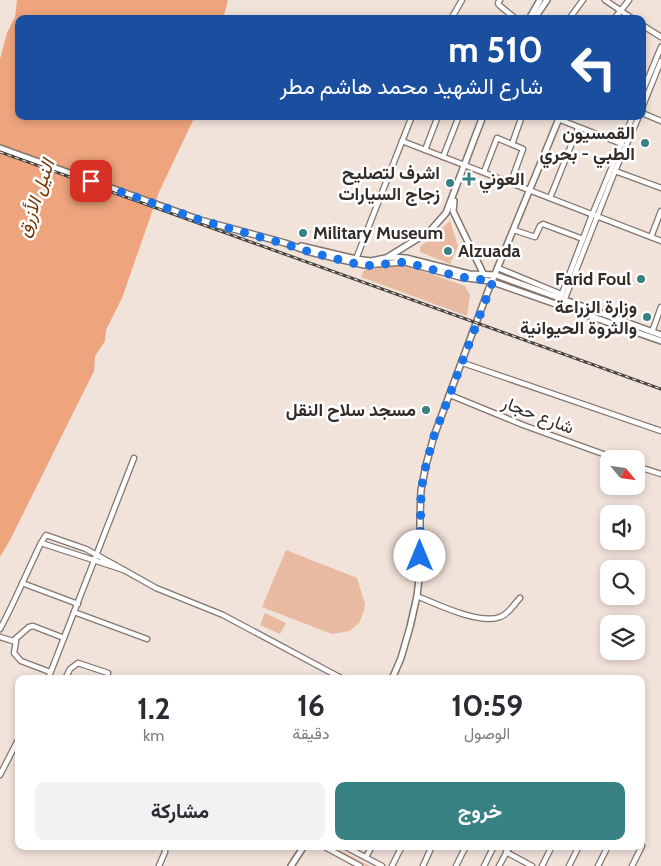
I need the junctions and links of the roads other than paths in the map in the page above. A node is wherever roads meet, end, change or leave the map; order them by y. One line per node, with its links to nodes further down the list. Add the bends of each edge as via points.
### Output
1 (462, 0): 9 (street)
2 (500, 0): 10 (street, via 499,5)
3 (540, 0): 11 (main road)
4 (547, 0): 12 (main road)
5 (583, 0): 13 (street)
6 (605, 0): 8 (street)
7 (629, 0): 8 (street)
8 (621, 11): 14 (street); 15 (street)
9 (453, 15)
10 (511, 15)
11 (531, 15)
12 (537, 15)
13 (572, 15)
14 (618, 15)
15 (627, 15)
16 (646, 28): 17 (street)
17 (661, 37)
18 (661, 47): 20 (street)
19 (661, 61): 21 (street)
20 (646, 83)
21 (646, 98)
22 (646, 114): 32 (street)
23 (410, 120): 34 (street)
24 (436, 120): 38 (street)
25 (457, 120): 39 (street)
26 (483, 120): 40 (main road)
27 (521, 120): 35 (street)
28 (558, 120): 45 (main road)
29 (563, 120): 33 (street)
30 (631, 120): 36 (street)
31 (637, 120): 41 (street)
32 (661, 120)
33 (578, 128): 36 (street); 46 (street)
34 (402, 141): 38 (street); 55 (street)
35 (512, 144): 42 (street, via 497,138); 43 (street, via 523,149)
36 (622, 144): 49 (street)
37 (0, 147): 48 (main road)
38 (425, 150): 39 (street)
39 (443, 157): 40 (street)
40 (466, 165): 42 (street); 54 (main road, via 446,213 438,223 422,237); 57 (main road, via 453,211)
41 (615, 171): 44 (street); 49 (street)
42 (484, 172): 43 (street)
43 (511, 182): 45 (street)
44 (661, 188)
45 (530, 190): 46 (street); 50 (main road)
46 (550, 198): 49 (street)
47 (661, 211): 51 (street)
48 (182, 212): 55 (main road); 59 (main road, via 364,266 405,262 460,277)
49 (594, 216): 51 (street); 52 (street); 60 (street)
50 (514, 230): 52 (street, via 534,238 544,224); 56 (main road)
51 (651, 237): 53 (street)
52 (583, 239): 60 (street)
53 (661, 241)
54 (385, 258): 55 (main road); 57 (main road, via 406,258 469,274)
55 (356, 259)
56 (498, 268): 58 (main road); 60 (street)
57 (483, 273): 58 (main road)
58 (496, 275): 59 (main road); 60 (main road)
59 (493, 281): 61 (main road); 66 (main road)
60 (562, 297): 61 (street); 63 (main road)
61 (560, 305): 65 (main road)
62 (661, 307): 63 (street)
63 (652, 332): 64 (main road)
64 (661, 335)
65 (661, 341)
66 (463, 362): 67 (main road); 68 (street)
67 (450, 395): 69 (street, شارع حجار); 78 (main road, via 434,436 421,490)
68 (661, 431)
69 (600, 453)
70 (134, 458): 74 (street)
71 (645, 469): 72 (street)
72 (661, 474)
73 (41, 544): 74 (street, via 46,535); 75 (street); 77 (street)
74 (97, 554): 75 (street); 76 (street)
75 (94, 560): 76 (street); 80 (street)
76 (124, 570): 91 (street, via 156,588 223,616)
77 (22, 583): 80 (street); 82 (street)
78 (417, 596): 79 (street, via 467,616 492,618 503,616); 92 (main road)
79 (520, 598)
80 (78, 604): 81 (street)
81 (74, 612): 84 (street); 85 (street)
82 (0, 629)
83 (0, 637): 86 (street)
84 (64, 638): 86 (street, via 33,626); 87 (street)
85 (147, 639)
86 (16, 641): 87 (street, via 14,653 20,660)
87 (50, 672): 89 (street)
88 (108, 673): 90 (street, via 78,663)
89 (49, 675)
90 (67, 675)
91 (335, 675)
92 (394, 675)
93 (15, 746): 94 (street)
94 (0, 775)
95 (165, 850): 112 (street)
96 (302, 850): 111 (main road)
97 (329, 850): 110 (street)
98 (352, 850): 109 (street)
99 (370, 850): 109 (street)
100 (400, 850): 115 (street)
101 (430, 850): 116 (street)
102 (464, 850): 117 (street)
103 (492, 850): 118 (street)
104 (550, 850): 121 (street)
105 (577, 850): 122 (street)
106 (606, 850): 123 (street)
107 (640, 850): 124 (street)
108 (506, 852): 119 (street); 120 (street)
109 (366, 857): 114 (street)
110 (352, 864): 113 (street)
111 (293, 865)
112 (159, 866)
113 (360, 866)
114 (382, 866)
115 (392, 866)
116 (423, 866)
117 (456, 866)
118 (484, 866)
119 (499, 866)
120 (532, 866)
121 (542, 866)
122 (568, 866)
123 (598, 866)
124 (632, 866)

